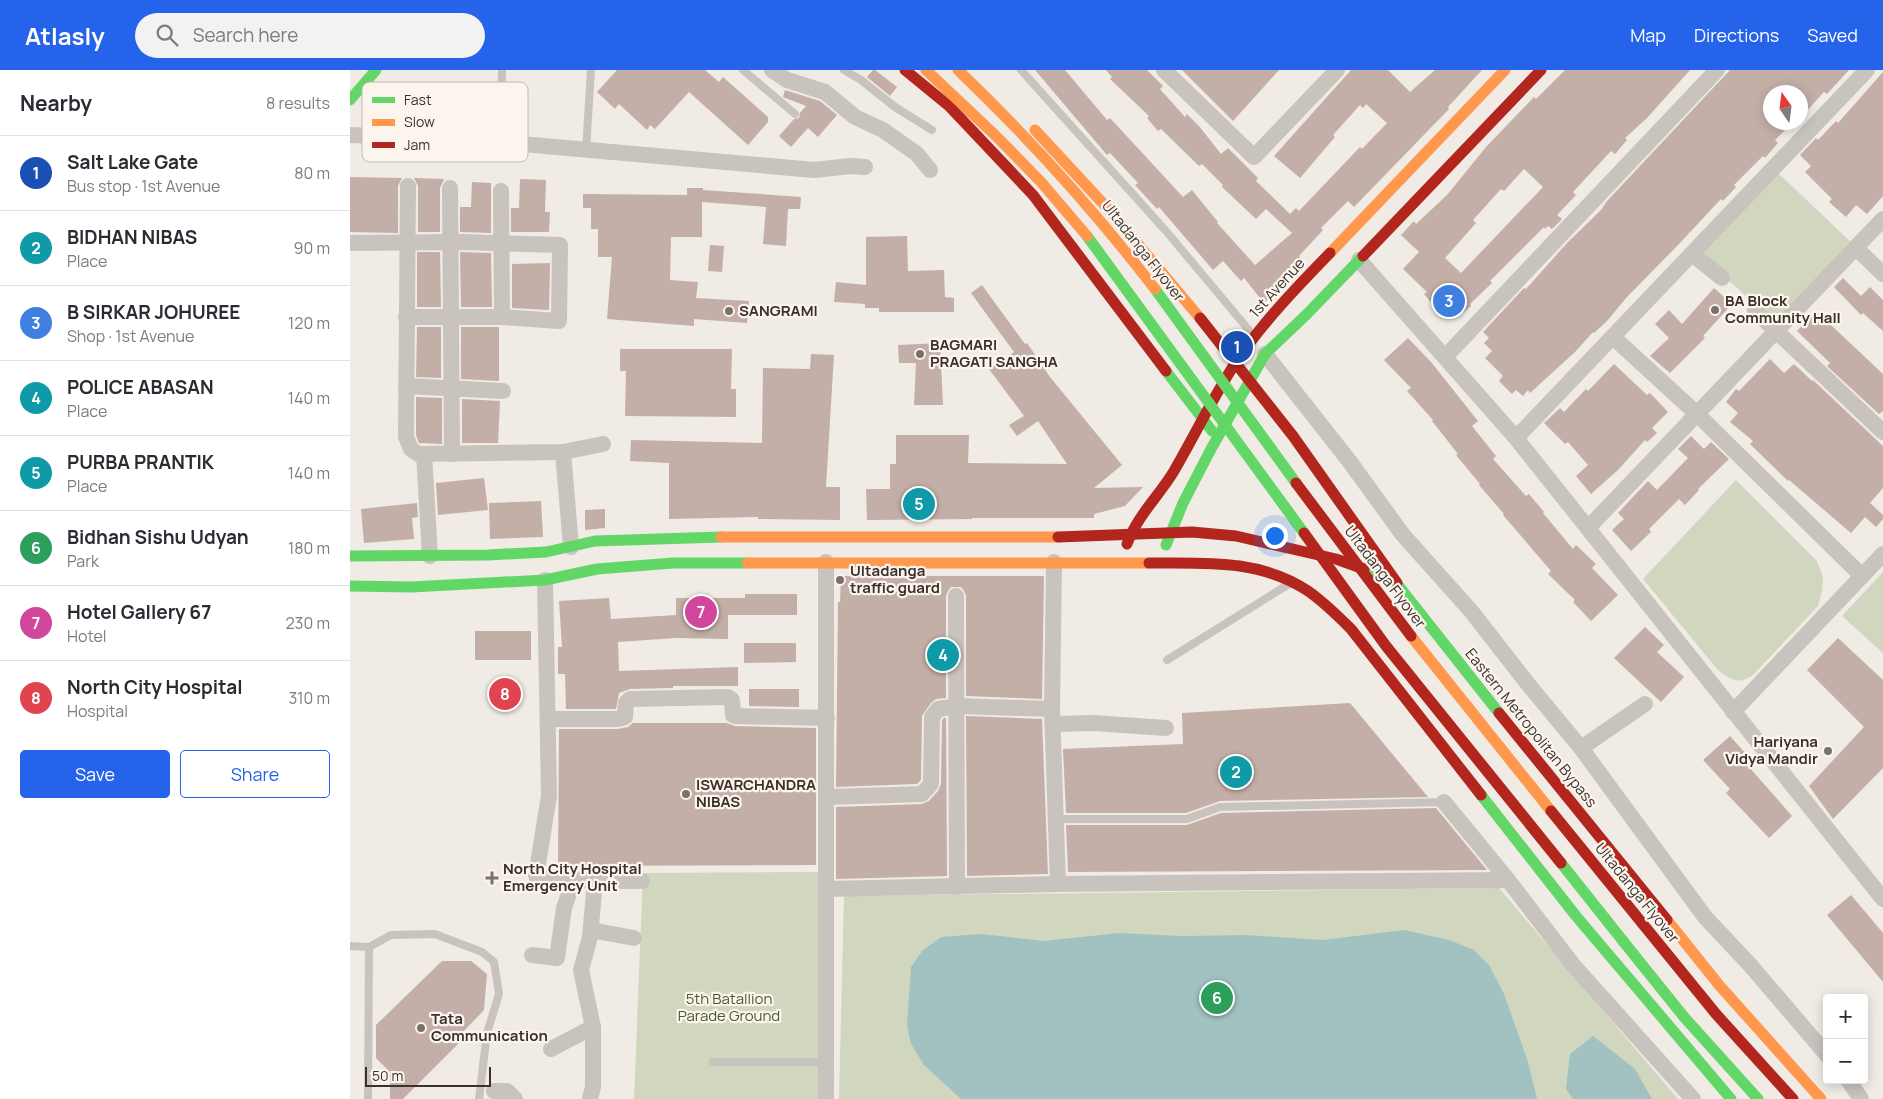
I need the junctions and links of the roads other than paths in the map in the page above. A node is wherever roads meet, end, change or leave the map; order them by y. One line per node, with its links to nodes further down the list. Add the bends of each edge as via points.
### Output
1 (376, 70): 16 (main road)
2 (591, 70): 23 (lane)
3 (742, 70): 19 (lane)
4 (772, 70): 25 (street, via 787,80 825,92 855,117 883,130 917,154)
5 (844, 70): 21 (lane)
6 (905, 70): 54 (main road, via 949,106 1033,195)
7 (926, 70): 118 (main road, bridge, via 1041,182 1097,248 1386,646 1684,1017)
8 (958, 70): 119 (main road, Ultadanga Flyover, bridge, via 1024,133 1106,227 1421,650 1716,1014)
9 (1021, 70): 44 (lane, via 1166,231)
10 (1164, 70): 15 (street, via 1254,157)
11 (1505, 70): 44 (main road, 1st Avenue, via 1276,309)
12 (1541, 70): 36 (main road)
13 (1717, 70): 47 (street)
14 (1867, 70): 35 (street)
15 (1329, 73)
16 (366, 82)
17 (362, 86): 18 (main road)
18 (350, 100)
19 (795, 114)
20 (1024, 119): 48 (main road, via 1125,227)
21 (932, 130)
22 (528, 145): 23 (street)
23 (586, 150): 24 (street, via 814,170)
24 (865, 167)
25 (930, 170)
26 (408, 186): 32 (street)
27 (450, 188): 30 (street)
28 (501, 191): 33 (street)
29 (1883, 219): 34 (street)
30 (450, 242): 32 (street); 33 (street); 41 (street)
31 (350, 243): 32 (street)
32 (407, 243): 40 (street)
33 (501, 243): 42 (street); 42 (street, via 560,245 559,321)
34 (1856, 248): 37 (street); 43 (street)
35 (1692, 254): 38 (street); 45 (street)
36 (1359, 260): 46 (main road); 47 (street)
37 (1883, 274)
38 (1722, 278)
39 (1755, 311): 43 (street)
40 (406, 317): 41 (street); 50 (street)
41 (451, 317): 42 (street); 51 (street)
42 (502, 317)
43 (1776, 331): 53 (street); 55 (street)
44 (1254, 337): 48 (main road, 1st Avenue)
45 (1613, 337): 53 (street); 57 (street)
46 (1265, 354): 49 (main road); 87 (street, via 1403,535 1472,611)
47 (1446, 356): 57 (street)
48 (1236, 362): 49 (main road); 54 (main road, 1st Avenue)
49 (1251, 380): 56 (main road); 76 (main road, via 1350,513)
50 (406, 386): 51 (street); 60 (street, via 406,437 411,449)
51 (452, 388): 52 (street); 61 (street)
52 (503, 391)
53 (1697, 414): 62 (street); 73 (street)
54 (1203, 420): 56 (main road); 63 (main road, 1st Avenue, via 1173,473)
55 (1883, 432)
56 (1218, 437): 64 (main road)
57 (1516, 438): 62 (street)
58 (603, 444): 59 (street)
59 (562, 452): 61 (street); 65 (street)
60 (424, 454): 61 (street); 68 (street)
61 (452, 454)
62 (1588, 528): 82 (street)
63 (1131, 533): 64 (main road, Eastern Metropolitan Bypass); 65 (main road, Eastern Metropolitan Bypass, via 1089,537 710,538 595,541); 71 (main road, 1st Avenue)
64 (1170, 534): 72 (main road); 76 (main road, Eastern Metropolitan Bypass, via 1227,535 1285,546 1336,559 1382,575)
65 (570, 547): 68 (main road, Eastern Metropolitan Bypass, via 536,553)
66 (1883, 554): 73 (street)
67 (350, 556): 68 (main road, Eastern Metropolitan Bypass)
68 (430, 556)
69 (826, 562): 70 (main road); 74 (main road, via 673,564 597,569); 84 (street)
70 (1054, 562): 71 (main road); 83 (street)
71 (1122, 562): 72 (main road)
72 (1161, 563): 75 (main road, via 1240,565 1271,571)
73 (1862, 576): 82 (street)
74 (545, 580): 77 (main road, via 411,587); 85 (street)
75 (1293, 582): 79 (lane); 117 (main road, via 1332,608 1351,629 1576,916)
76 (1397, 584): 120 (main road, Eastern Metropolitan Bypass, via 1719,985)
77 (350, 586)
78 (956, 596): 81 (street)
79 (1168, 660)
80 (1645, 704): 87 (street)
81 (957, 706): 83 (street); 88 (street, via 938,710 932,717 930,784 922,794); 96 (street)
82 (1733, 712): 98 (street)
83 (1052, 716): 86 (street, via 1093,723); 90 (street)
84 (827, 718): 85 (street, via 735,716 732,700 728,697 630,699 626,703 625,717 618,719); 88 (street)
85 (548, 719): 91 (street, via 550,796 536,876)
86 (1166, 728)
87 (1581, 748): 106 (street, via 1705,917)
88 (826, 797): 97 (street)
89 (1444, 802): 90 (lane, via 1220,807 1187,819); 92 (street)
90 (1056, 819): 95 (street)
91 (574, 879): 93 (street); 103 (street, via 564,908 556,958)
92 (1508, 880): 95 (street); 116 (street, via 1574,966)
93 (595, 881): 94 (street); 99 (street)
94 (642, 881)
95 (1058, 884): 96 (street)
96 (957, 887): 97 (street)
97 (826, 889): 108 (street)
98 (1883, 899)
99 (591, 930): 100 (street); 104 (street, via 581,970)
100 (634, 938)
101 (350, 946): 102 (lane)
102 (369, 947): 111 (lane); 112 (lane, via 391,935 435,934 482,952 494,962 499,994 487,1033)
103 (532, 955)
104 (593, 1027): 105 (street); 114 (street)
105 (550, 1050)
106 (1823, 1050)
107 (713, 1062): 108 (lane)
108 (826, 1062): 115 (street)
109 (1851, 1084): 121 (street)
110 (494, 1091): 113 (street, via 507,1091)
111 (368, 1099)
112 (479, 1099)
113 (515, 1099)
114 (590, 1099)
115 (826, 1099)
116 (1693, 1099)
117 (1731, 1099)
118 (1758, 1099)
119 (1793, 1099)
120 (1821, 1099)
121 (1861, 1099)

